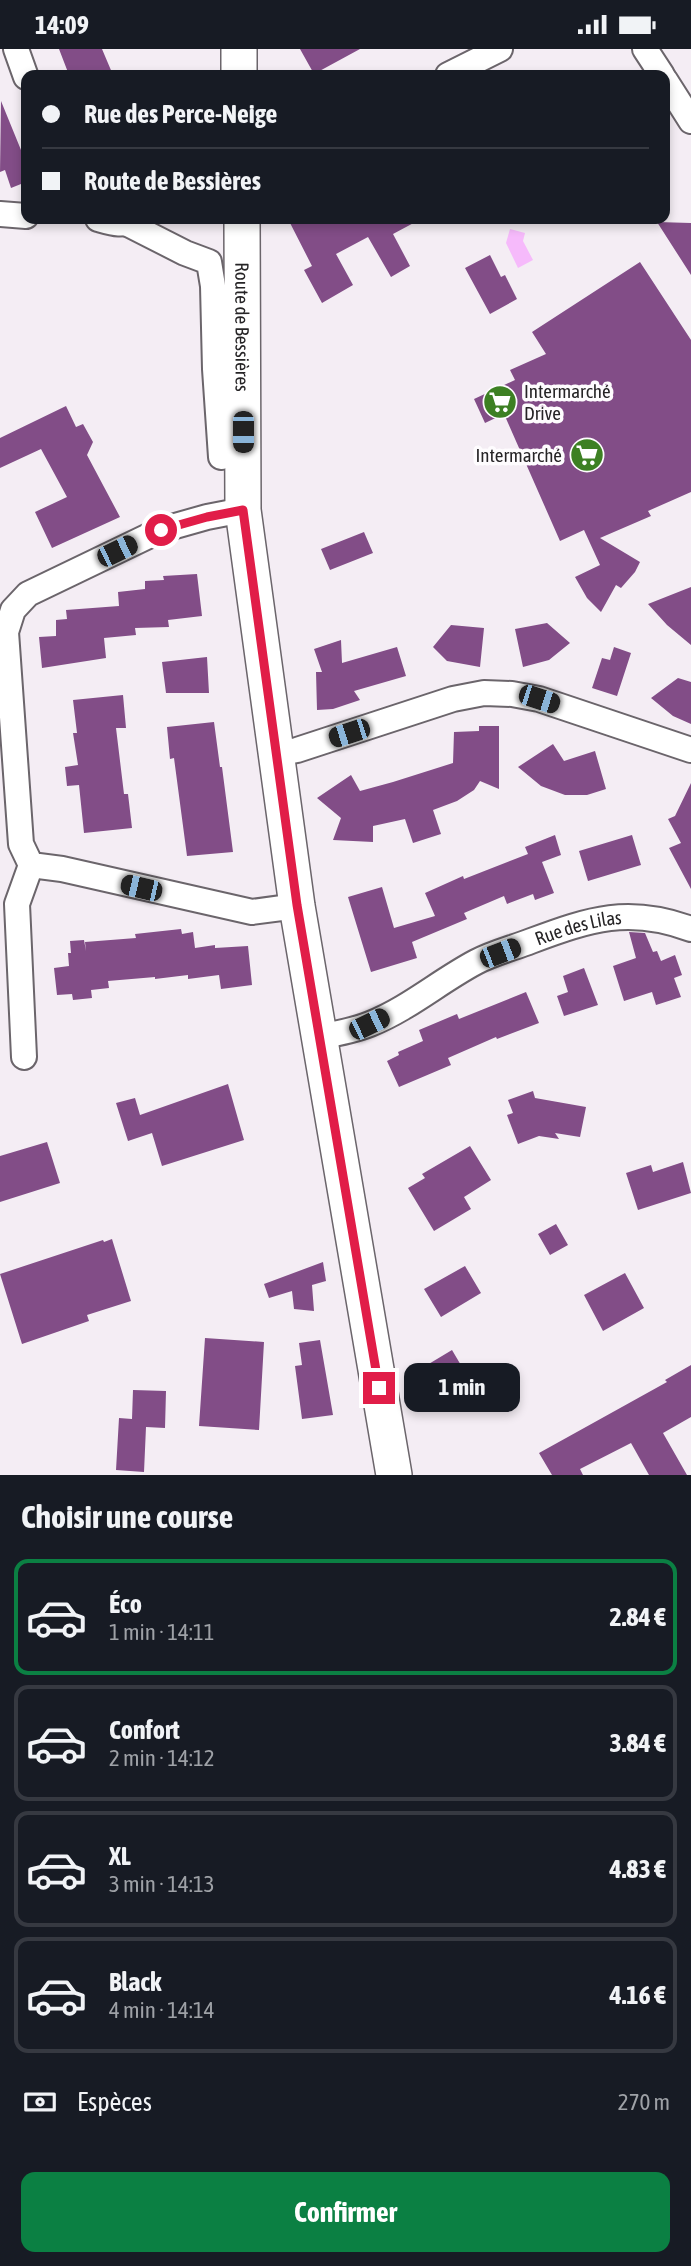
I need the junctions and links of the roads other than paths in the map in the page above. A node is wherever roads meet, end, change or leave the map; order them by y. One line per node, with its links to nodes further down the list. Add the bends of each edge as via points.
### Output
1 (16, 49): 5 (street)
2 (239, 49): 6 (main road)
3 (500, 49): 7 (street)
4 (645, 49): 8 (street)
5 (24, 70)
6 (239, 70)
7 (458, 70)
8 (659, 70)
9 (670, 88): 10 (street)
10 (691, 121)
11 (0, 213): 12 (street)
12 (21, 215)
13 (135, 224): 15 (street, via 209,262)
14 (242, 224): 16 (main road, Route de Bessières)
15 (220, 457)
16 (243, 510): 18 (main road, Route de Bessières); 19 (street, via 161,530 28,594 13,610 6,632 21,844)
17 (691, 750): 18 (street, via 539,699 484,693)
18 (276, 754): 20 (main road, Route de Bessières)
19 (31, 865): 20 (street, via 253,912); 23 (street, via 17,904)
20 (297, 905): 22 (main road, Route de Bessières)
21 (691, 929): 22 (street, Rue des Lilas, via 648,917 587,922 478,961 369,1024)
22 (318, 1037): 24 (main road, Route de Bessières)
23 (24, 1057)
24 (394, 1475)

